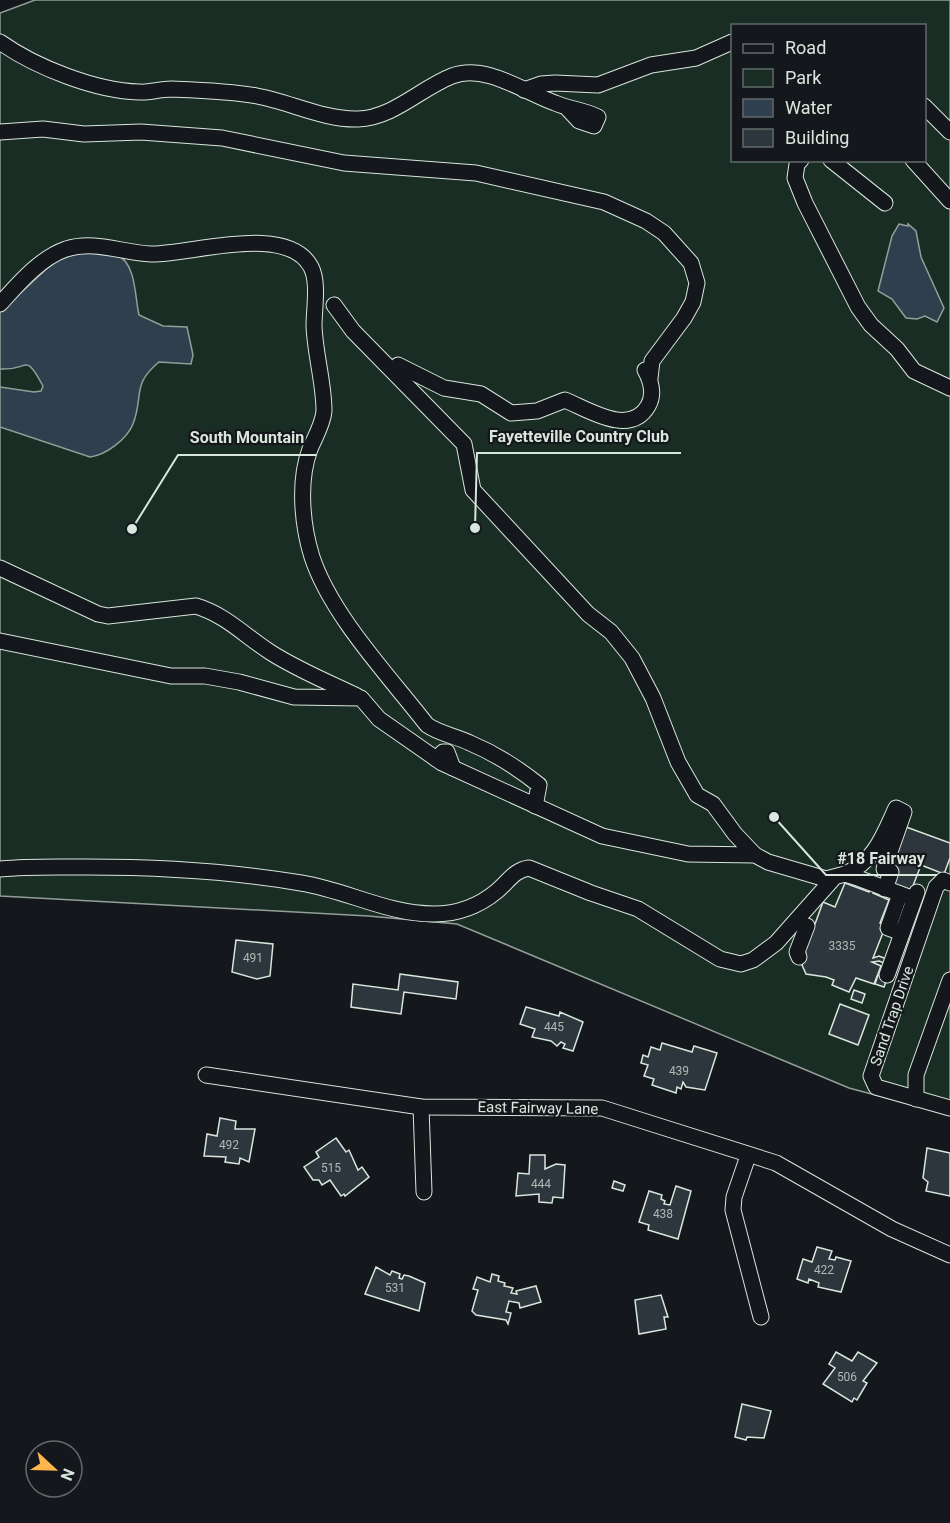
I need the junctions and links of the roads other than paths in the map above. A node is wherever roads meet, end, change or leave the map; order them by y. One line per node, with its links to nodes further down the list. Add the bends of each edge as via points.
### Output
1 (0, 42): 4 (street, via 21,56 99,86 141,93 170,89 256,96 340,118 376,115 452,76 471,72)
2 (731, 42): 3 (street, via 696,58 651,65 598,85)
3 (555, 83): 4 (street); 4 (street, via 549,86 547,94 561,105)
4 (524, 90)
5 (926, 108): 7 (street)
6 (0, 132): 15 (street, via 43,129 222,138 344,163 476,173 604,202 646,221 664,233 691,263 696,283 693,302 684,318 652,361 643,366 650,378 651,401 642,414 629,421 617,421 565,400 537,411 511,413 481,394 444,388 401,369 389,351)
7 (950, 132)
8 (799, 162): 16 (street, via 795,178 858,307 914,371)
9 (834, 162): 12 (street)
10 (915, 162): 11 (street)
11 (950, 201)
12 (885, 203)
13 (0, 304): 14 (street, via 56,253 83,246 152,254 229,243 261,243 302,255 313,270)
14 (326, 306): 15 (street); 20 (street, via 314,339 324,413 306,465 304,518 311,555 323,585 427,725 473,744 530,777 539,785)
15 (377, 351): 21 (street, via 464,444 473,490 633,658 678,762 697,795 713,804)
16 (950, 388)
17 (0, 568): 19 (street, via 98,614 196,606 209,610)
18 (0, 641): 19 (street, via 171,676 239,682 294,697)
19 (332, 692): 20 (street, via 361,698 379,719 436,759)
20 (535, 806): 21 (street, via 602,836 688,854)
21 (755, 855): 23 (street, via 793,870)
22 (0, 869): 26 (street, via 108,867 213,872 301,883 397,911 433,914 474,906 515,873 530,868 638,909 731,963 753,960)
23 (839, 877): 25 (street); 25 (street, via 860,867 877,851 896,808 904,812 884,869 891,872); 26 (street)
24 (950, 883): 31 (street, Sand Trap Drive, via 943,880 936,887 871,1076 876,1087)
25 (885, 889): 28 (street, via 910,895)
26 (796, 921): 27 (street, via 807,926 797,952)
27 (799, 957)
28 (887, 975)
29 (950, 980): 31 (street, via 916,1075)
30 (206, 1075): 32 (street, East Fairway Lane)
31 (916, 1099): 33 (street, Sand Trap Drive)
32 (421, 1107): 34 (street, East Fairway Lane, via 602,1108); 35 (street)
33 (950, 1108)
34 (748, 1156): 36 (street, East Fairway Lane, via 776,1163 892,1229); 37 (street, via 733,1210)
35 (424, 1192)
36 (950, 1255)
37 (761, 1317)

